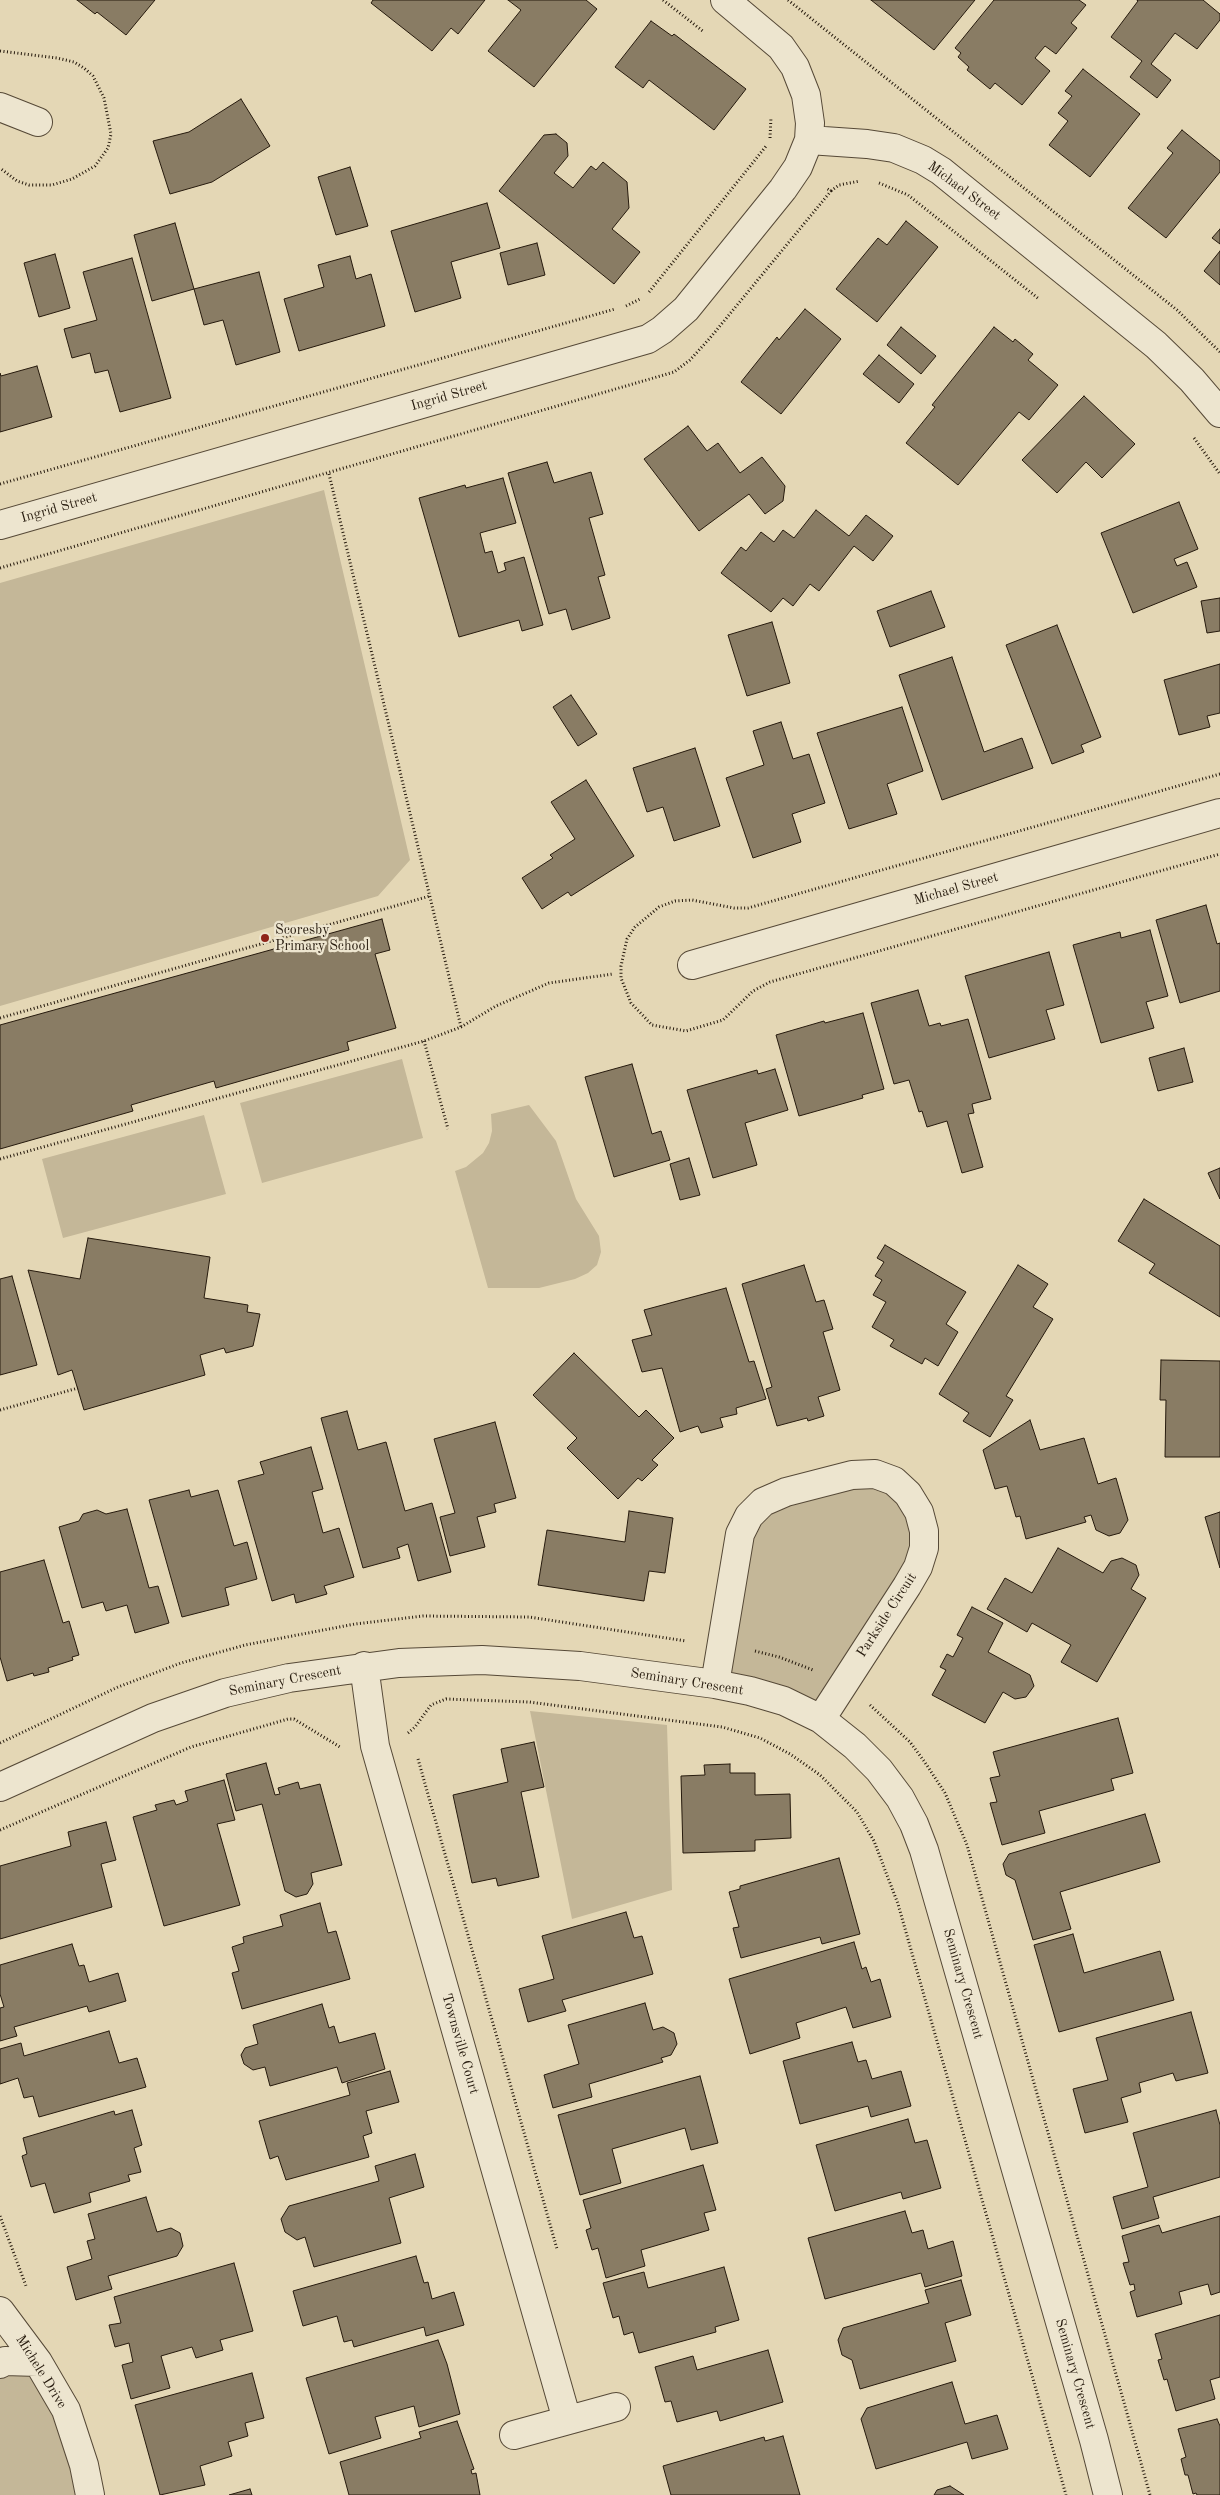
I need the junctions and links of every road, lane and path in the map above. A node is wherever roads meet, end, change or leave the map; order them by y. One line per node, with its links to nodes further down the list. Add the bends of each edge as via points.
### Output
1 (663, 0): 4 (path)
2 (725, 0): 8 (street, via 781,47 792,62 806,95)
3 (788, 0): 15 (path, via 1170,304)
4 (706, 33)
5 (0, 107): 7 (street)
6 (771, 115): 9 (path)
7 (38, 122)
8 (809, 140): 16 (street, Michael Street, via 894,148 941,170 1156,345); 21 (street, Ingrid Street, via 798,167 783,189 686,309 648,339)
9 (768, 144): 10 (path); 20 (path, via 656,284 629,305)
10 (774, 149)
11 (864, 181): 13 (path, via 839,185)
12 (876, 183): 14 (path, via 908,195)
13 (831, 191)
14 (1047, 305)
15 (1220, 352)
16 (1220, 413)
17 (1190, 434): 19 (path)
18 (328, 473): 23 (path)
19 (1220, 474)
20 (0, 484)
21 (0, 525)
22 (1220, 813): 24 (street, Michael Street)
23 (430, 896): 26 (path); 27 (path)
24 (692, 965)
25 (613, 974): 27 (path, via 549,983 496,1006)
26 (0, 1018)
27 (461, 1027): 28 (path)
28 (424, 1041): 29 (path); 30 (path)
29 (448, 1129)
30 (0, 1159)
31 (78, 1388): 32 (path)
32 (0, 1410)
33 (747, 1650): 35 (path, via 780,1657)
34 (364, 1666): 36 (street, Seminary Crescent, via 436,1660 531,1662); 43 (street, Seminary Crescent, via 265,1682 209,1698 116,1733); 50 (street, Townsville Court, via 375,1746)
35 (821, 1673)
36 (715, 1684): 37 (street, Seminary Crescent, via 784,1701); 37 (street, Parkside Circuit, via 738,1541 749,1516 763,1502 786,1492 852,1475 875,1474 894,1482 908,1494 919,1512 924,1548 907,1586)
37 (821, 1719): 54 (street, Seminary Crescent, via 879,1770 900,1798 924,1850)
38 (410, 1732): 39 (path); 40 (path); 53 (path, via 431,1705 446,1699 529,1702 722,1727 760,1738 790,1754 820,1775 857,1812 874,1841 898,1904)
39 (400, 1735)
40 (413, 1742)
41 (346, 1749): 44 (path, via 294,1719 288,1719 191,1747)
42 (415, 1751): 45 (path)
43 (0, 1787)
44 (0, 1830)
45 (560, 2257)
46 (0, 2311): 47 (street, Michele Drive)
47 (38, 2362): 48 (street, via 5,2361); 52 (street, Michele Drive, via 66,2410)
48 (0, 2364)
49 (616, 2407): 50 (street)
50 (567, 2420): 51 (street)
51 (514, 2435)
52 (90, 2495)
53 (1066, 2495)
54 (1108, 2495)

